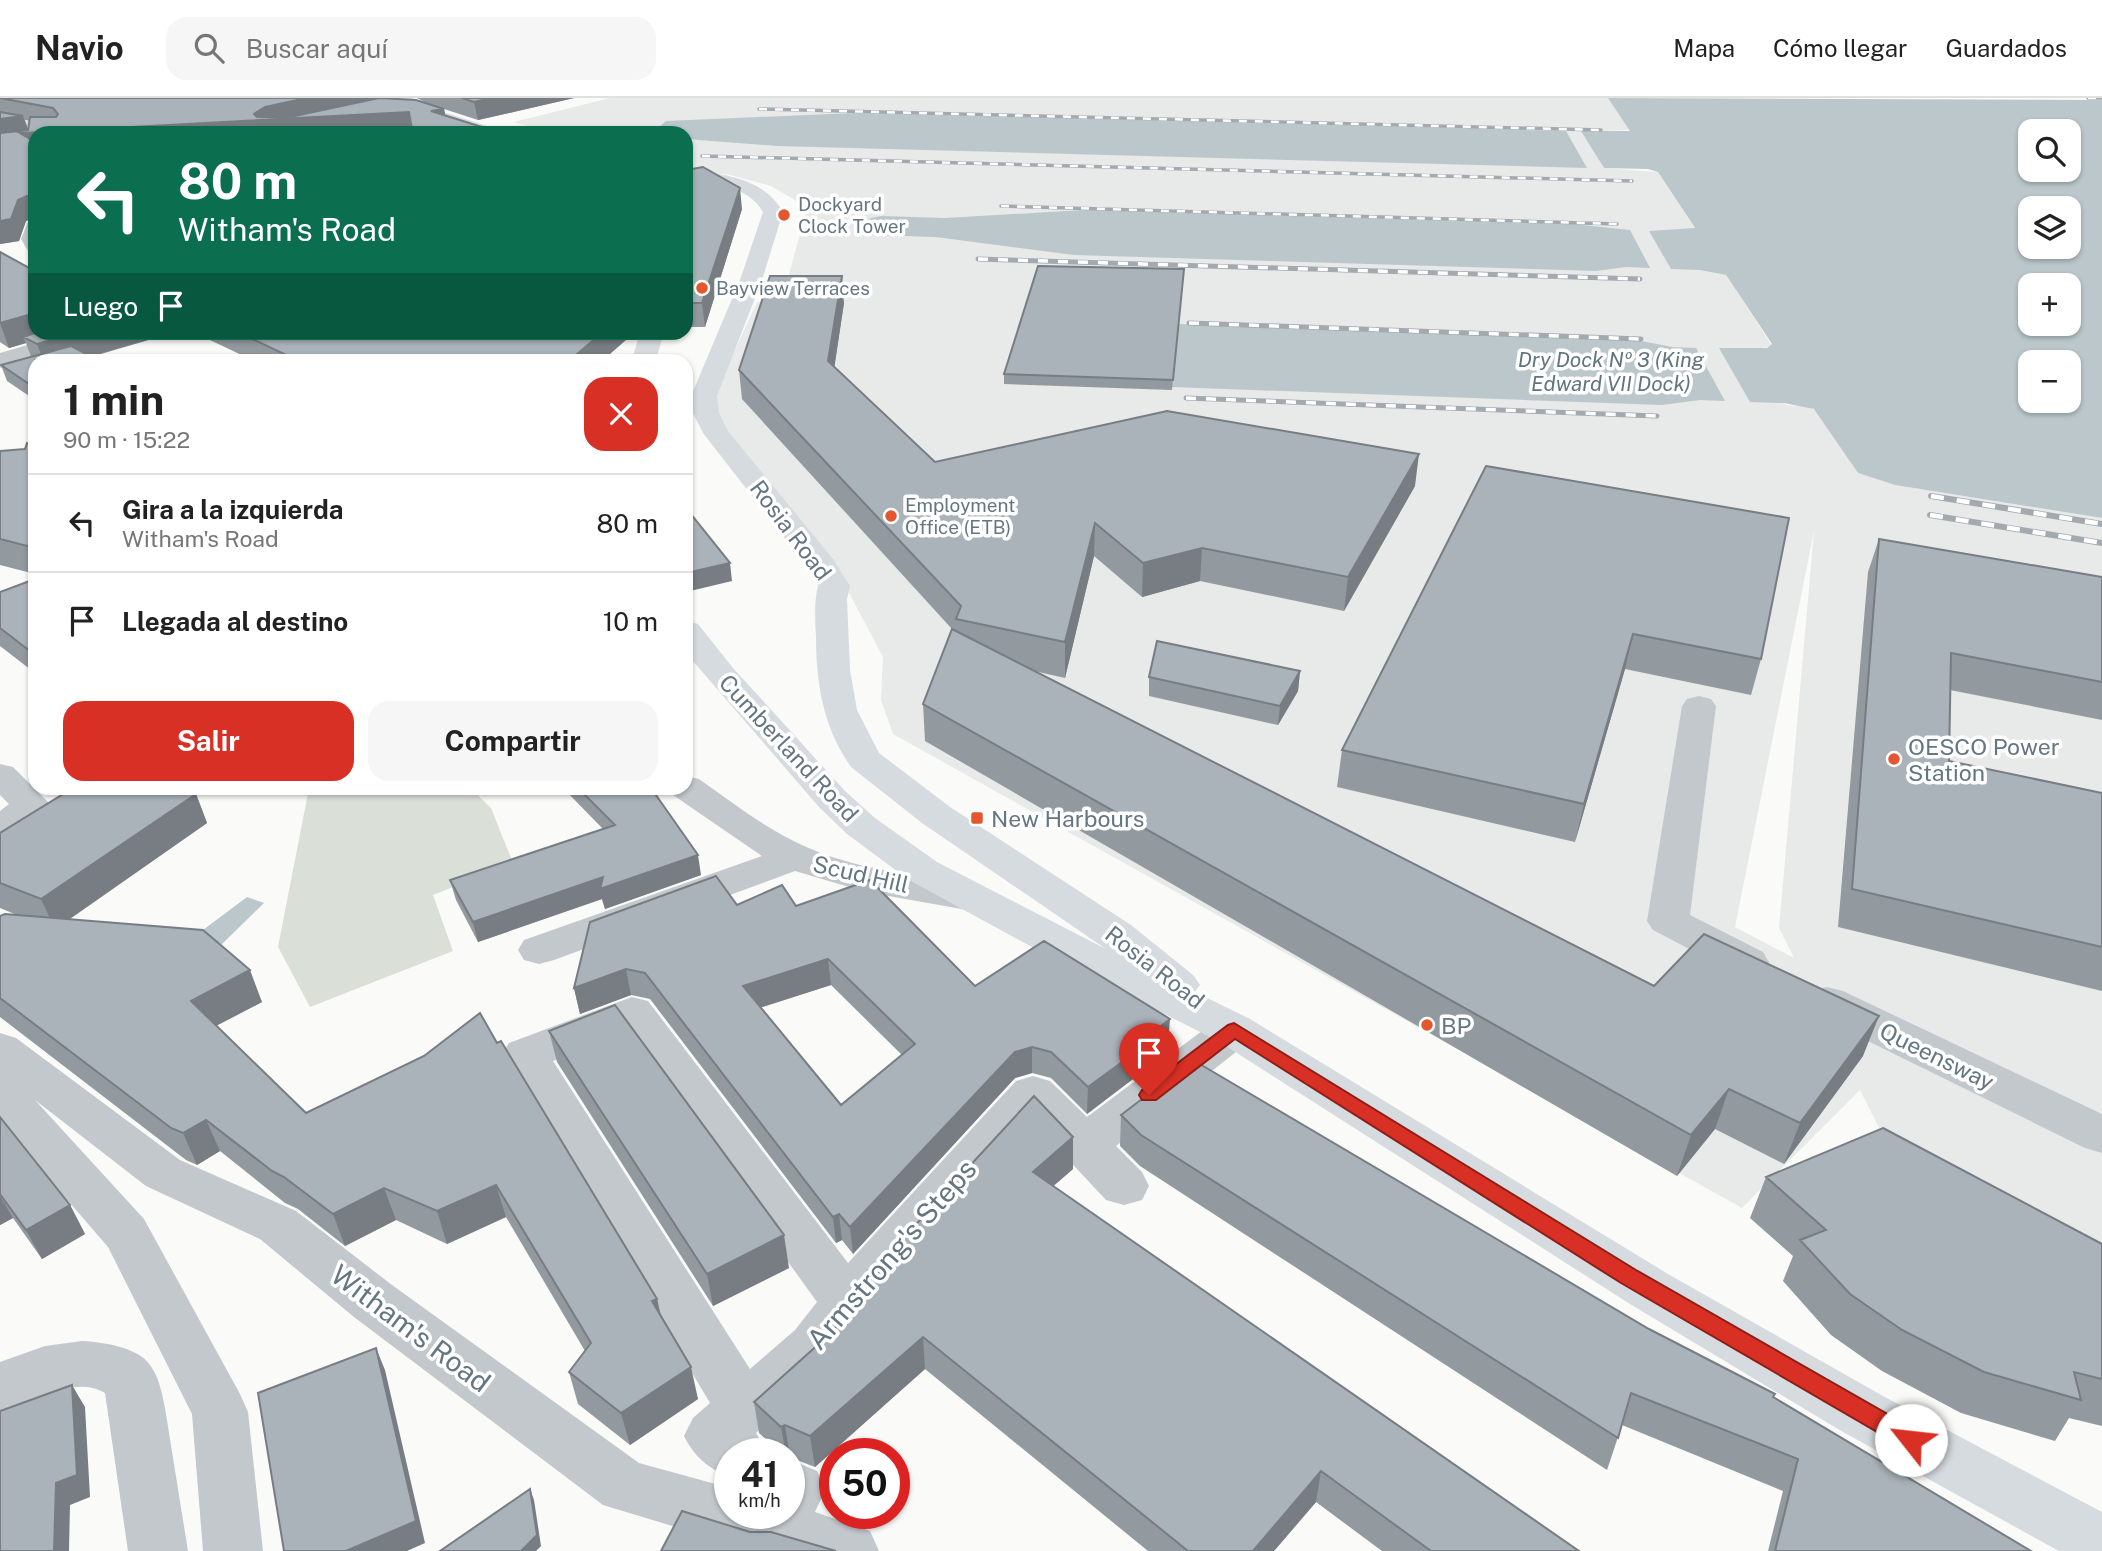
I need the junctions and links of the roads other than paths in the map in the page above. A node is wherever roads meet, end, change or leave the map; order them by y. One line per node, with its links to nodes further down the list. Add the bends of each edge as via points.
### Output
1 (395, 103): 4 (main road)
2 (0, 123): 3 (main road)
3 (28, 126)
4 (468, 126)
5 (693, 177): 16 (main road, Rosia Road, via 748,189 762,197 773,212 705,404 716,433 834,586 834,673 840,710 859,754 936,815 1116,935)
6 (71, 340): 7 (street)
7 (0, 360)
8 (693, 639): 14 (main road, Cumberland Road, via 765,726 861,826 912,864)
9 (1699, 706): 19 (street, Queensway, via 1668,921)
10 (0, 775): 12 (street, via 32,805)
11 (693, 791): 13 (street, Scud Hill, via 766,842)
12 (0, 830)
13 (796, 857): 14 (street, Scud Hill, via 843,874); 15 (street)
14 (973, 898): 16 (main road, Rosia Road)
15 (539, 950)
16 (1234, 1030): 20 (street); 27 (main road, Rosia Road, via 1649,1289 1863,1414)
17 (0, 1049): 25 (street, Witham's Road, via 163,1173 278,1225 624,1486)
18 (0, 1086): 29 (street, via 25,1122 126,1233 220,1412)
19 (2102, 1135)
20 (1085, 1144): 21 (street); 22 (street, Armstrong's Steps, via 1033,1093 880,1260)
21 (1124, 1186)
22 (848, 1303): 24 (street, Armstrong's Steps); 24 (street, via 632,1012 525,1054)
23 (0, 1392): 28 (street, via 23,1376 70,1365 100,1366 129,1380)
24 (741, 1431)
25 (714, 1498)
26 (805, 1521): 30 (street, Witham's Road)
27 (2102, 1543)
28 (158, 1551)
29 (233, 1551)
30 (849, 1551)

